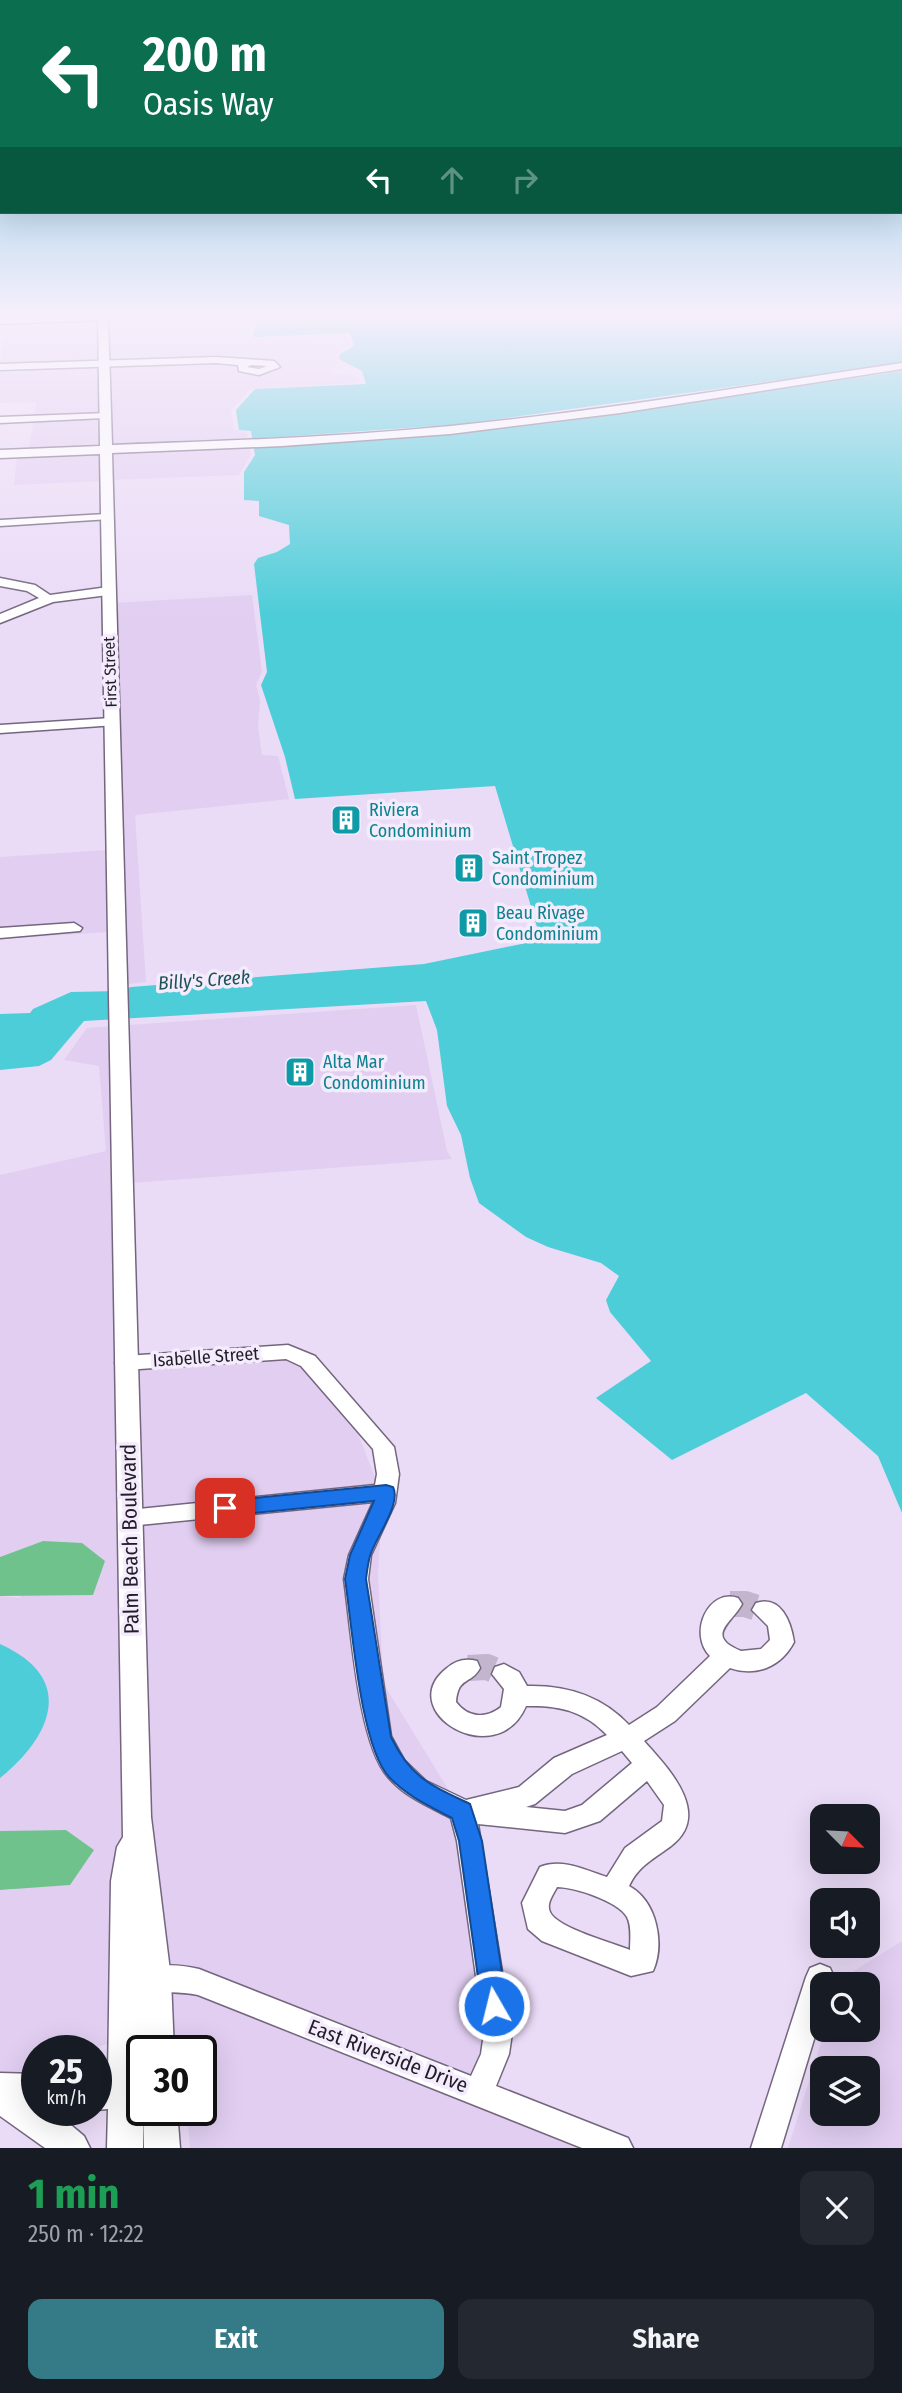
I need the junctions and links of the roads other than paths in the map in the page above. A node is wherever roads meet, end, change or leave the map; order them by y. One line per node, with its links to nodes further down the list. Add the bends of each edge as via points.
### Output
1 (78, 416): 4 (street)
2 (104, 416): 5 (main road, First Street)
3 (558, 416): 5 (main road, via 362,437)
4 (0, 420)
5 (106, 449): 6 (main road); 7 (main road, First Street)
6 (0, 454)
7 (106, 517): 8 (street); 10 (main road, First Street)
8 (0, 523)
9 (0, 582): 11 (street, via 31,588)
10 (108, 591): 11 (street); 13 (main road, First Street)
11 (47, 598): 12 (street)
12 (0, 619)
13 (111, 725): 14 (street); 15 (street); 18 (main road, First Street)
14 (0, 729)
15 (0, 736)
16 (74, 928): 17 (street)
17 (0, 933)
18 (120, 1026): 19 (main road, Palm Beach Boulevard)
19 (125, 1363): 20 (street, Isabelle Street, via 288,1352 308,1361 383,1447); 21 (main road, Palm Beach Boulevard)
20 (386, 1492): 21 (street); 30 (street, via 360,1555 356,1579 379,1737 394,1768 417,1789)
21 (129, 1518): 31 (main road, Palm Beach Boulevard)
22 (730, 1604): 24 (street, via 713,1616 709,1626 715,1646)
23 (764, 1610): 24 (street, via 779,1622 783,1632 778,1650 758,1662)
24 (726, 1656): 28 (street, via 666,1714)
25 (468, 1668): 27 (street, via 452,1676 443,1694 450,1714 460,1722 494,1725 505,1720)
26 (504, 1674): 27 (street, via 515,1686)
27 (517, 1697): 28 (street, via 550,1694 574,1700 600,1712)
28 (625, 1738): 29 (street); 30 (street, via 562,1766 526,1796)
29 (648, 1765): 30 (street, via 592,1813 565,1822); 32 (street, via 674,1800 674,1824 629,1862)
30 (462, 1811): 38 (street, via 498,2034)
31 (136, 1827): 33 (main road, Palm Beach Boulevard); 37 (main road, via 127,1881)
32 (613, 1891)
33 (154, 1979): 35 (main road, Palm Beach Boulevard); 38 (street, East Riverside Drive, via 199,1982)
34 (810, 2009): 48 (street)
35 (156, 2035)
36 (0, 2090): 40 (main road)
37 (121, 2091): 45 (main road)
38 (479, 2092): 47 (street, East Riverside Drive)
39 (0, 2096): 41 (main road)
40 (21, 2099)
41 (21, 2102)
42 (54, 2126): 44 (main road)
43 (161, 2126): 46 (main road)
44 (72, 2148)
45 (125, 2148)
46 (162, 2148)
47 (618, 2148)
48 (766, 2148)

